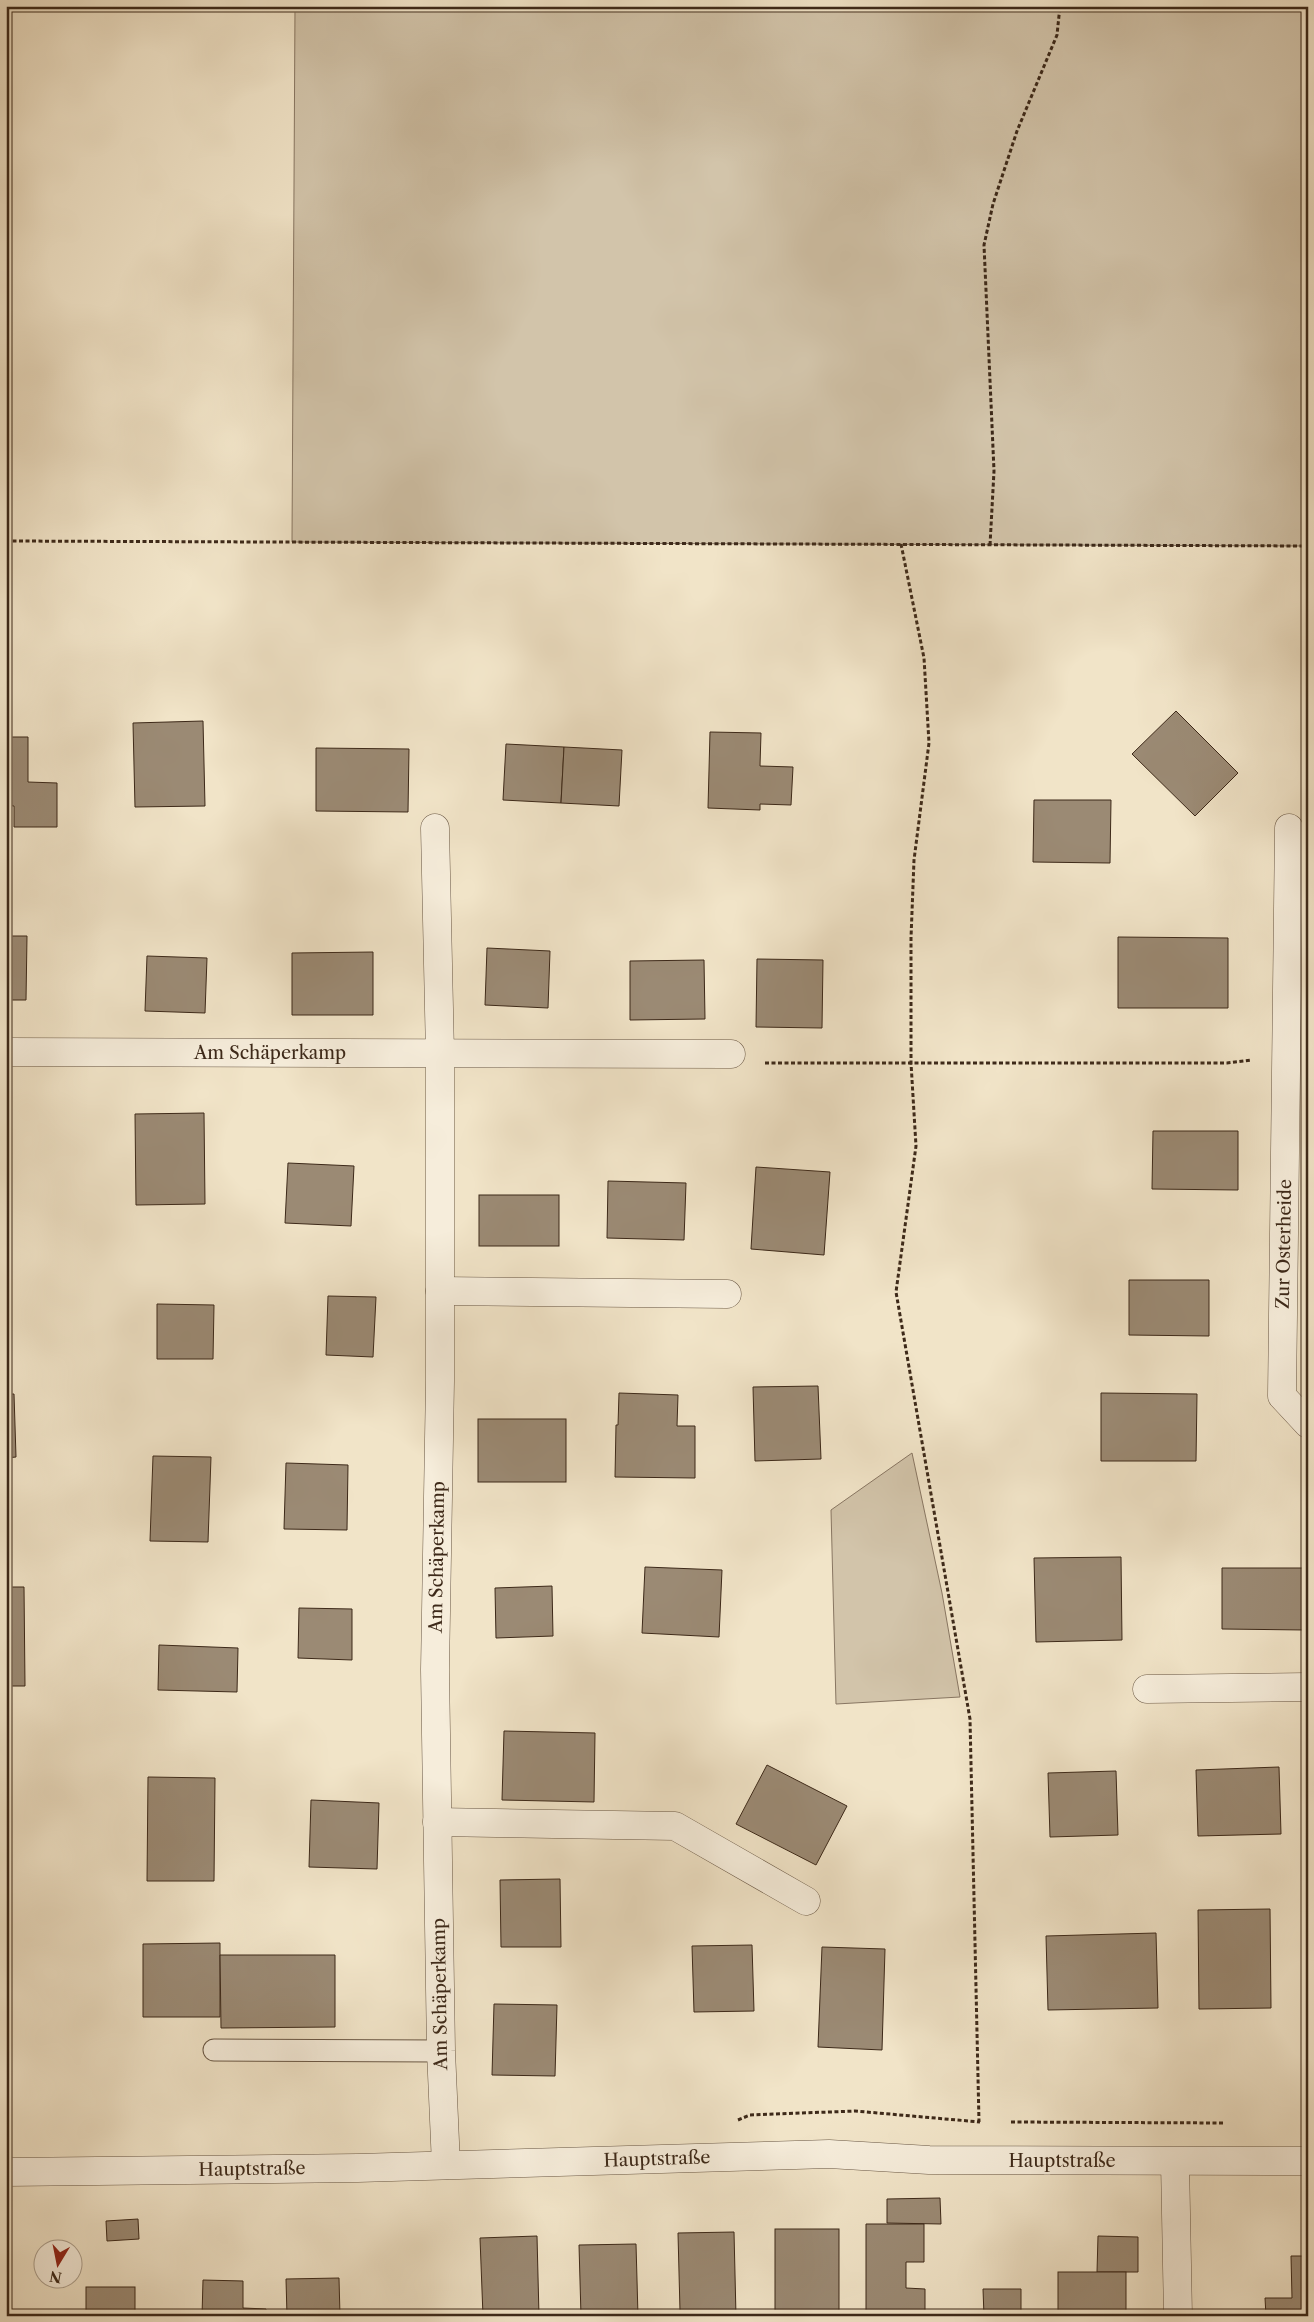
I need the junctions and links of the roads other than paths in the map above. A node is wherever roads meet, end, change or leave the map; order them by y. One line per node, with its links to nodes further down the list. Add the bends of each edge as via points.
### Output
1 (435, 828): 4 (street, Am Schäperkamp)
2 (1289, 828): 6 (street, Zur Osterheide)
3 (6, 1052): 4 (street, Am Schäperkamp)
4 (440, 1054): 5 (street, Am Schäperkamp); 7 (street, Am Schäperkamp)
5 (731, 1054)
6 (1297, 1054): 9 (street, Zur Osterheide, via 1282,1396)
7 (440, 1291): 8 (street); 12 (street, Am Schäperkamp, via 435,1670)
8 (727, 1294)
9 (1308, 1424)
10 (1308, 1687): 11 (street)
11 (1147, 1689)
12 (438, 1822): 13 (street, via 675,1826); 15 (street, Am Schäperkamp)
13 (806, 1902)
14 (214, 2050): 15 (lane)
15 (441, 2051): 18 (street, Am Schäperkamp)
16 (1308, 2161): 17 (street, Hauptstraße)
17 (1175, 2162): 18 (street, Hauptstraße, via 929,2160 829,2154); 20 (street)
18 (446, 2165): 19 (street, Hauptstraße)
19 (6, 2172)
20 (1178, 2316)

